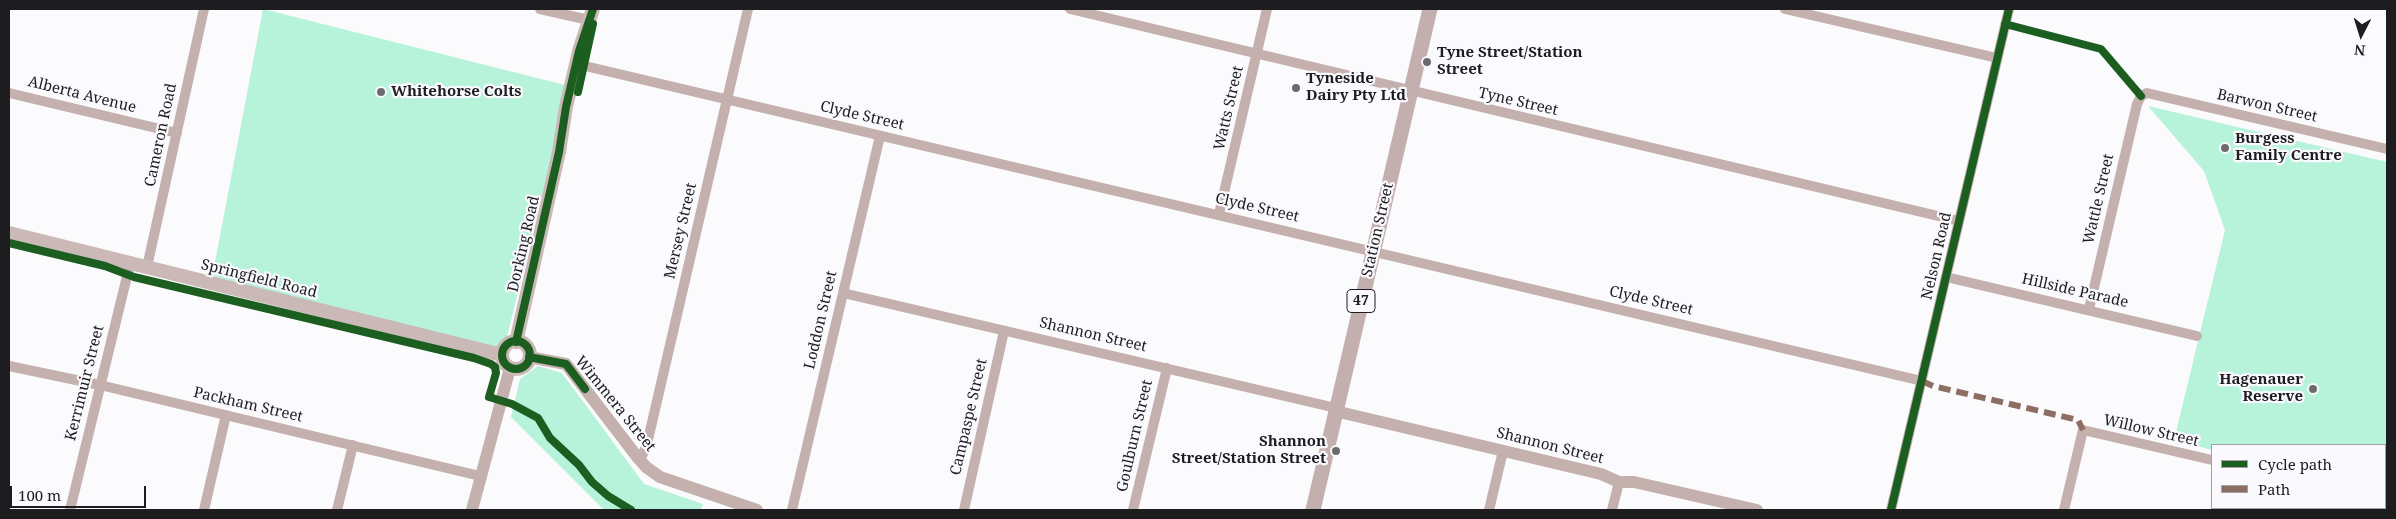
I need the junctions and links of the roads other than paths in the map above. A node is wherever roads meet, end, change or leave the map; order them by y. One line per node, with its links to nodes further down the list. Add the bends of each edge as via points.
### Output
1 (204, 9): 18 (street, Cameron Road)
2 (540, 9): 9 (street)
3 (748, 9): 16 (street, Mersey Street)
4 (1070, 9): 10 (street, Tyne Street)
5 (1267, 9): 10 (street, Watts Street)
6 (1430, 9): 13 (main road, Station Street / 47)
7 (1784, 9): 11 (street)
8 (2009, 9): 11 (street, Nelson Road)
9 (592, 15): 12 (main road, Dorking Road); 17 (main road, Dorking Road, via 582,37)
10 (1257, 54): 13 (street, Tyne Street); 21 (street, Watts Street)
11 (1997, 58): 22 (street, Nelson Road)
12 (585, 66): 16 (street, Clyde Street); 17 (main road, Dorking Road)
13 (1410, 91): 22 (street, Tyne Street); 24 (main road, Station Street / 47)
14 (9, 93): 18 (street, Alberta Avenue)
15 (2141, 96): 20 (street, Barwon Street, via 2147,93); 29 (street, Wattle Street)
16 (726, 99): 19 (street, Clyde Street); 44 (street, Mersey Street, via 647,444)
17 (570, 108): 32 (main road, Dorking Road)
18 (176, 133): 26 (street, Cameron Road)
19 (880, 136): 21 (street, Clyde Street); 28 (street, Loddon Street)
20 (2387, 149)
21 (1219, 214): 24 (street, Clyde Street)
22 (1959, 221): 27 (street, Nelson Road)
23 (9, 233): 25 (main road, Springfield Road)
24 (1373, 250): 38 (street, Clyde Street); 40 (main road, Station Street / 47)
25 (130, 264): 26 (main road, Springfield Road); 39 (street, Kerrimuir Street)
26 (146, 267): 33 (main road, Springfield Road)
27 (1946, 276): 29 (street, Hillside Parade); 38 (street, Nelson Road)
28 (843, 293): 30 (street, Shannon Street); 53 (street, Loddon Street)
29 (2088, 309): 31 (street, Hillside Parade)
30 (1004, 331): 37 (street, Shannon Street); 54 (street, Campaspe Street)
31 (2197, 336)
32 (516, 342): 33 (main road, via 507,344); 34 (main road, via 527,348)
33 (502, 355): 36 (main road)
34 (530, 357): 36 (main road, via 524,366); 44 (street, Wimmera Street, via 566,364)
35 (9, 366): 39 (street, Packham Street)
36 (510, 368): 46 (street)
37 (1167, 368): 40 (street, Shannon Street); 55 (street, Goulburn Street)
38 (1922, 381): 60 (street, Nelson Road)
39 (100, 385): 41 (street, Packham Street); 48 (street, Kerrimuir Street)
40 (1335, 409): 43 (street, Shannon Street); 56 (main road, Station Street / 47)
41 (226, 415): 42 (street, Packham Street); 49 (street)
42 (353, 445): 46 (street, Packham Street); 50 (street)
43 (1503, 452): 47 (street, Shannon Street, via 1602,474); 57 (street)
44 (638, 458): 52 (street, Wimmera Street, via 660,477)
45 (2211, 460): 61 (street, Willow Street, via 2083,430)
46 (480, 476): 51 (street)
47 (1619, 482): 58 (street); 59 (street, Shannon Street, via 1634,482)
48 (70, 510)
49 (204, 510)
50 (337, 510)
51 (472, 510)
52 (757, 510)
53 (792, 510)
54 (964, 510)
55 (1133, 510)
56 (1313, 510)
57 (1489, 510)
58 (1612, 510)
59 (1757, 510)
60 (1891, 510)
61 (2064, 510)

